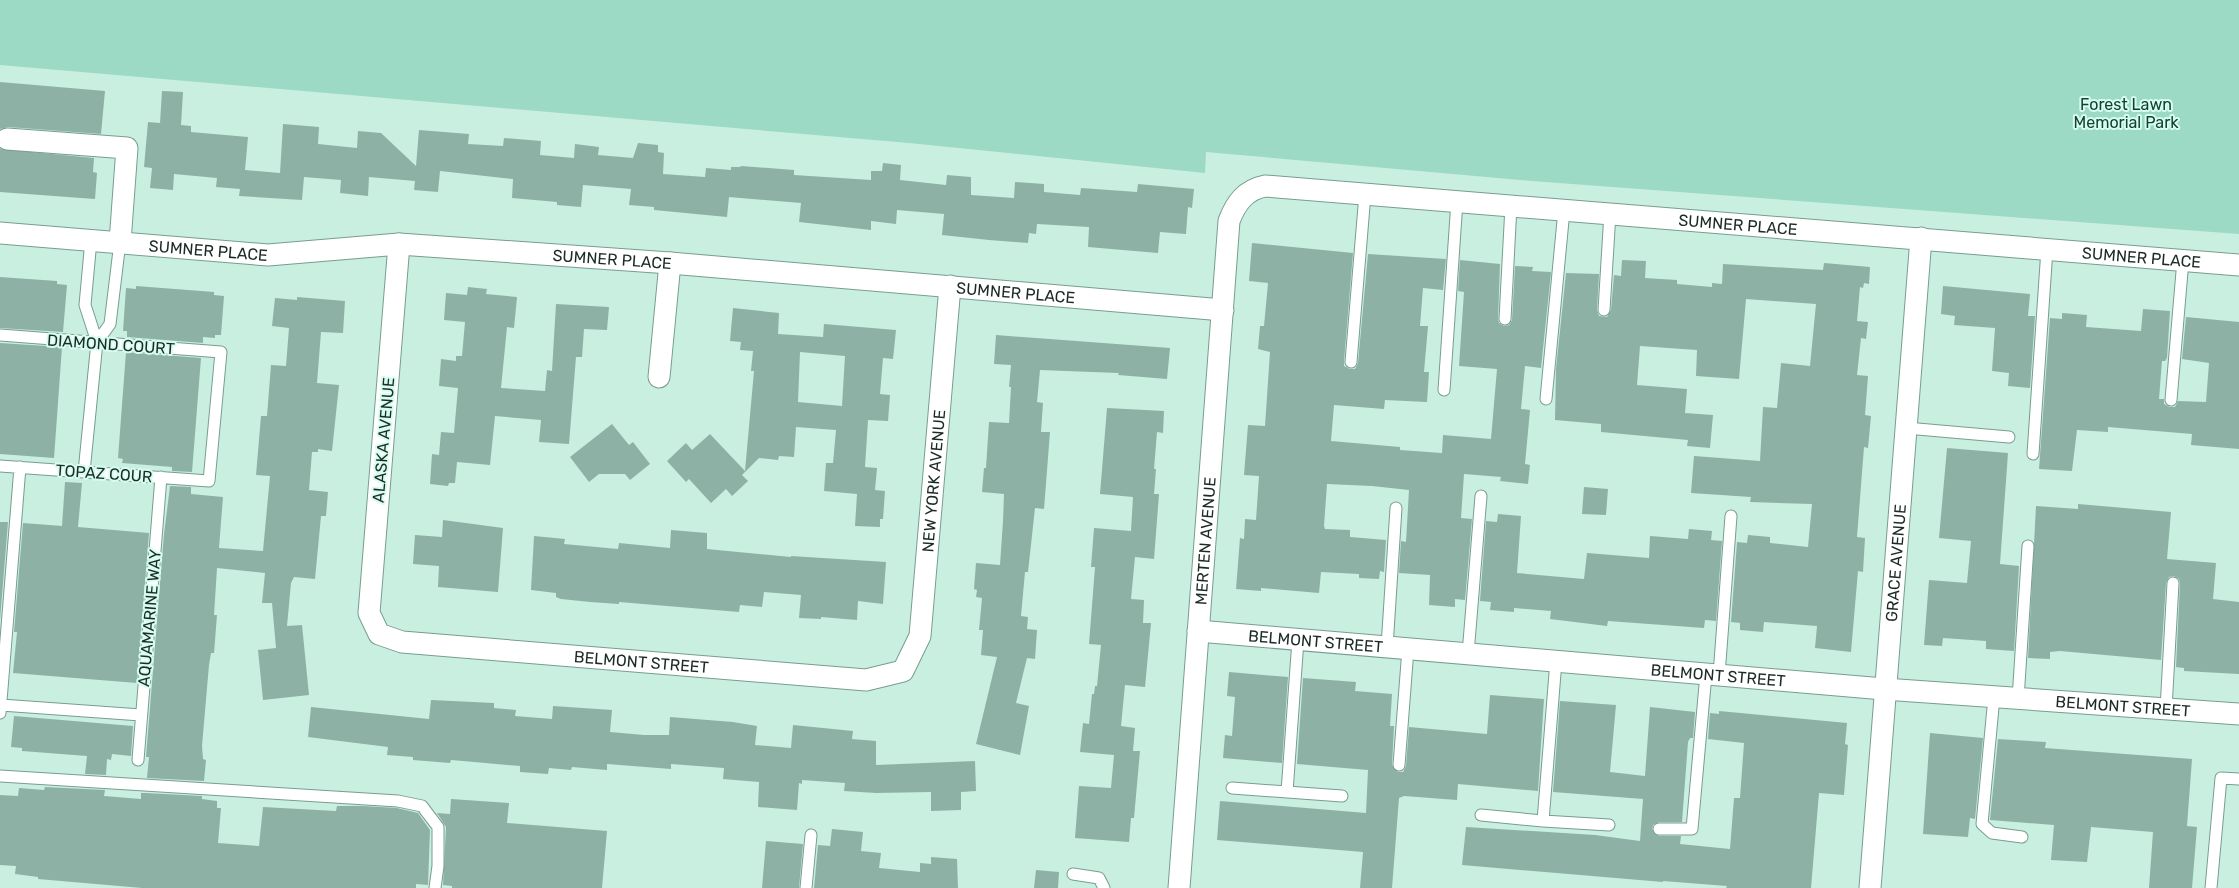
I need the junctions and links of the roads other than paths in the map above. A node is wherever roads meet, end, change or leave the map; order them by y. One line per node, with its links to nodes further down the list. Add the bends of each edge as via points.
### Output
1 (7, 139): 11 (street, via 126,148)
2 (1365, 194): 3 (street, SUMNER PLACE, via 1265,186 1254,188); 4 (street, SUMNER PLACE); 23 (lane)
3 (1241, 198): 18 (street, MERTEN AVENUE, via 1229,221)
4 (1457, 201): 5 (street, SUMNER PLACE); 25 (lane)
5 (1511, 206): 6 (street, SUMNER PLACE); 20 (lane)
6 (1564, 210): 7 (street, SUMNER PLACE); 26 (lane)
7 (1610, 213): 9 (street, SUMNER PLACE); 19 (lane)
8 (0, 234): 10 (street, SUMNER PLACE)
9 (1921, 238): 13 (street, SUMNER PLACE); 28 (street, GRACE AVENUE)
10 (91, 240): 11 (street, SUMNER PLACE); 22 (lane, via 85,305)
11 (120, 242): 12 (street, SUMNER PLACE, via 268,255); 22 (lane, via 110,324)
12 (399, 244): 15 (street, SUMNER PLACE); 43 (street, ALASKA AVENUE, via 369,613)
13 (2047, 249): 14 (street, SUMNER PLACE); 30 (lane)
14 (2182, 260): 16 (street, SUMNER PLACE); 27 (lane)
15 (670, 263): 17 (street, SUMNER PLACE); 24 (street)
16 (2239, 265)
17 (950, 286): 18 (street, SUMNER PLACE); 48 (street, NEW YORK AVENUE, via 920,636)
18 (1223, 310): 42 (street, MERTEN AVENUE)
19 (1604, 310)
20 (1505, 319)
21 (0, 335): 22 (lane, DIAMOND COURT)
22 (97, 342): 33 (lane); 35 (lane, DIAMOND COURT, via 221,352)
23 (1351, 362)
24 (660, 377)
25 (1444, 390)
26 (1546, 400)
27 (2171, 400)
28 (1906, 428): 29 (lane); 50 (street, GRACE AVENUE)
29 (2009, 437)
30 (2033, 454)
31 (0, 466): 32 (lane, TOPAZ COUR)
32 (20, 467): 33 (lane, TOPAZ COUR); 41 (lane)
33 (84, 472): 34 (lane, TOPAZ COUR)
34 (161, 477): 35 (lane, TOPAZ COUR); 56 (lane, AQUAMARINE WAY)
35 (209, 481)
36 (1481, 496): 46 (lane)
37 (1396, 508): 45 (lane)
38 (1731, 516): 49 (lane)
39 (2028, 546): 52 (lane)
40 (2173, 583): 54 (lane)
41 (4, 620): 53 (lane)
42 (1198, 631): 44 (street, BELMONT STREET); 74 (street, MERTEN AVENUE)
43 (379, 634): 48 (street, BELMONT STREET, via 402,642 866,680)
44 (1298, 640): 45 (street, BELMONT STREET); 62 (lane)
45 (1397, 648): 46 (street, BELMONT STREET); 58 (lane)
46 (1468, 654): 47 (street, BELMONT STREET)
47 (1556, 661): 49 (street, BELMONT STREET); 65 (lane)
48 (903, 671)
49 (1713, 674): 50 (street, BELMONT STREET); 67 (lane, via 1692,829)
50 (1884, 689): 51 (street, BELMONT STREET); 75 (street, GRACE AVENUE)
51 (1994, 697): 52 (street, BELMONT STREET); 69 (lane, via 1982,824 1992,833)
52 (2018, 699): 54 (street, BELMONT STREET)
53 (0, 709): 56 (lane)
54 (2166, 709): 55 (street, BELMONT STREET)
55 (2239, 714)
56 (141, 715): 57 (lane, AQUAMARINE WAY)
57 (138, 760)
58 (1399, 765)
59 (0, 776): 71 (lane, via 398,801 422,806 438,828)
60 (2239, 779): 76 (lane, via 2221,778)
61 (1232, 788): 62 (lane)
62 (1287, 792): 63 (lane)
63 (1342, 796)
64 (1481, 815): 65 (lane)
65 (1543, 821): 66 (lane)
66 (1609, 825)
67 (1659, 829)
68 (811, 835): 72 (lane)
69 (2022, 837)
70 (1073, 874): 73 (lane, via 1099,878)
71 (435, 888)
72 (806, 888)
73 (1104, 888)
74 (1179, 888)
75 (1870, 888)
76 (2211, 888)

